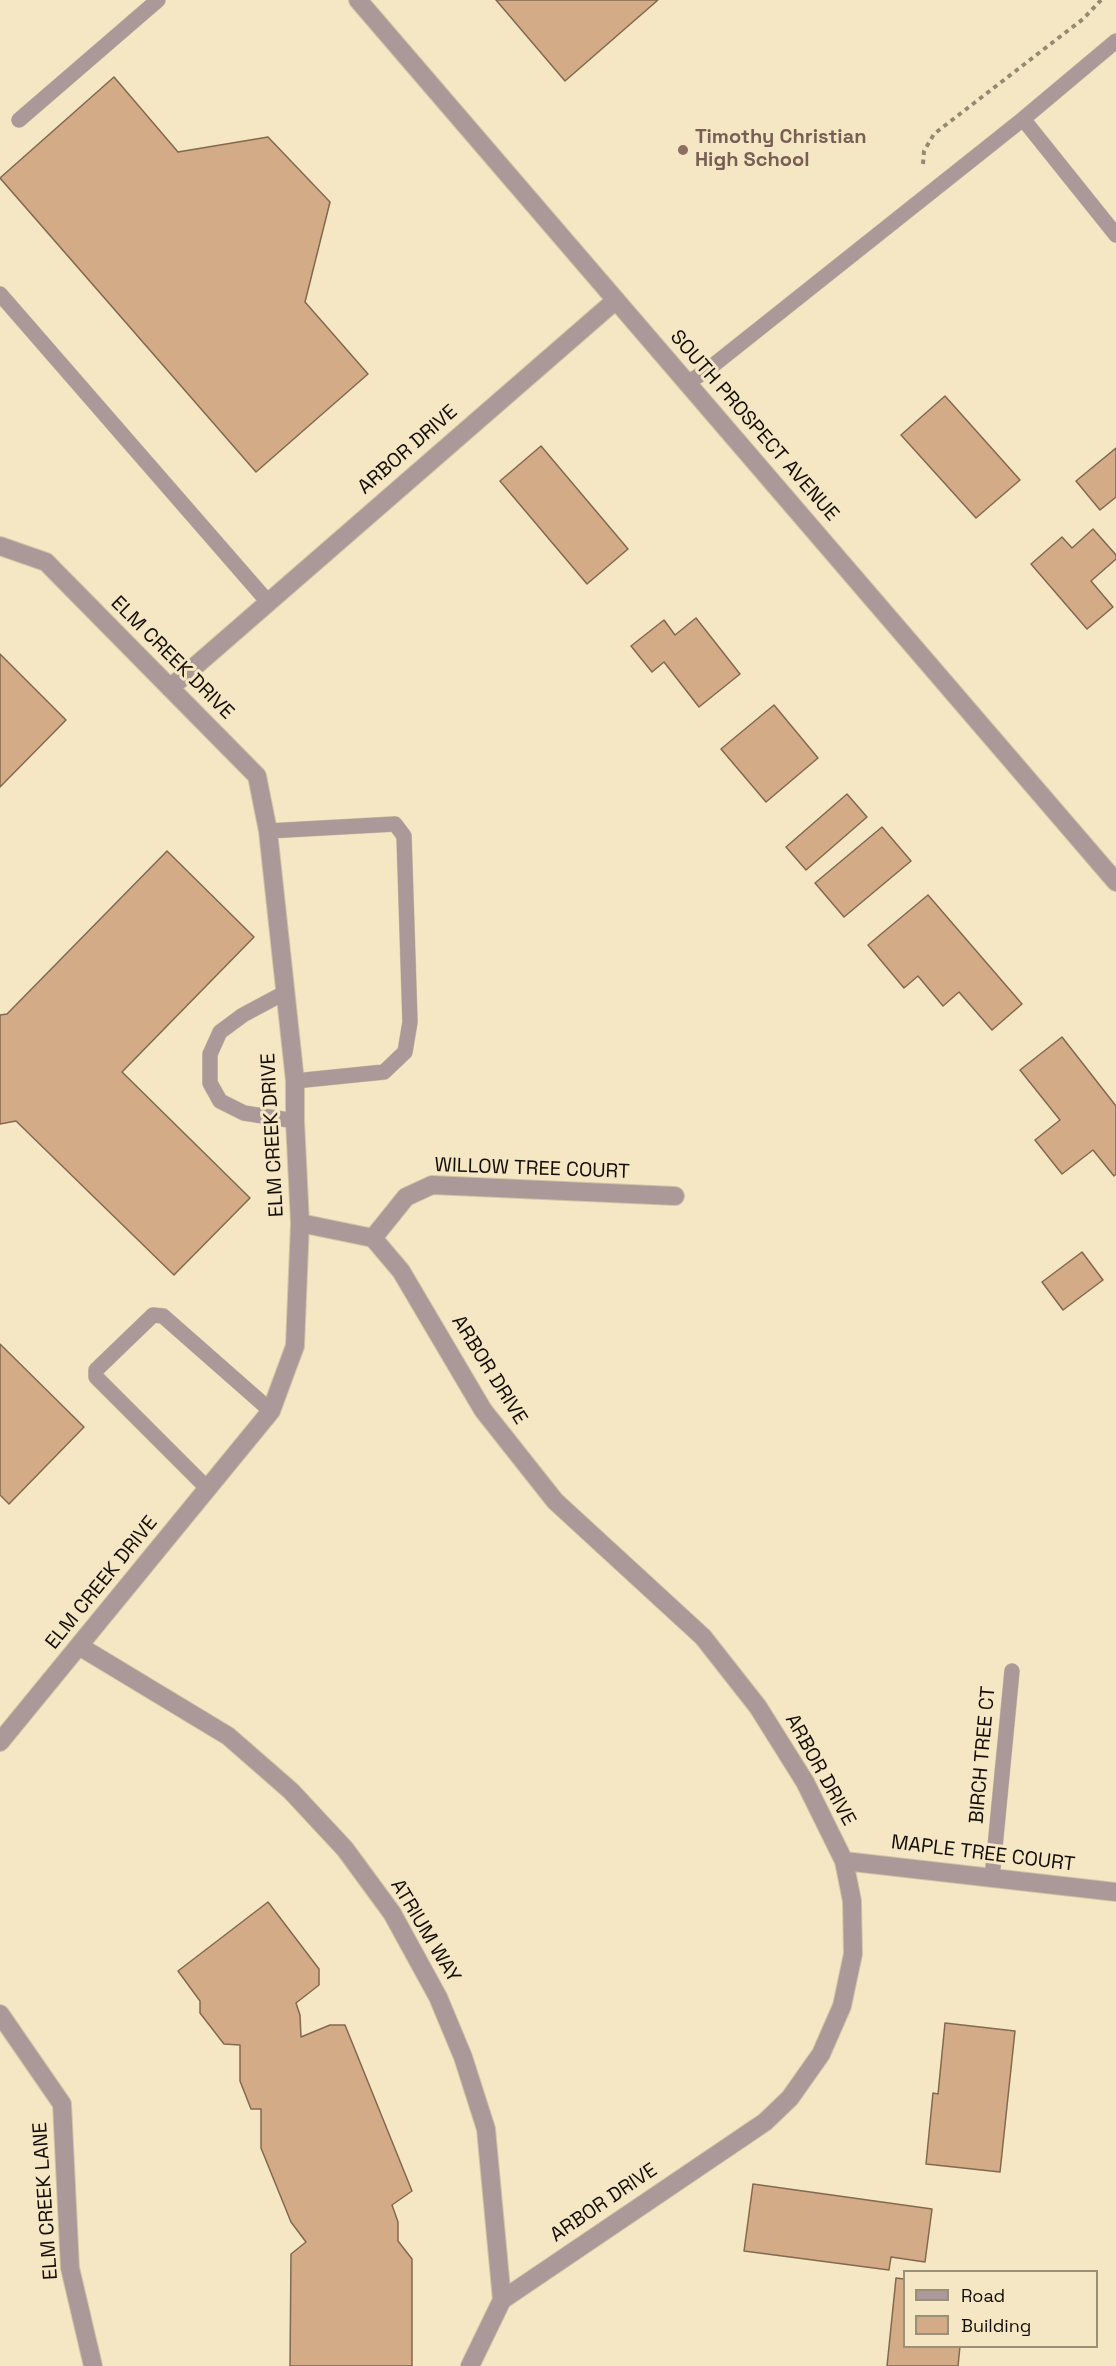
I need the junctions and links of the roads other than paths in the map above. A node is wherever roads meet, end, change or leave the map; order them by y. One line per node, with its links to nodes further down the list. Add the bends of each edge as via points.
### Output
1 (158, 0): 5 (lane)
2 (358, 0): 8 (street, SOUTH PROSPECT AVENUE)
3 (1116, 41): 4 (lane)
4 (1023, 119): 6 (lane); 9 (lane)
5 (19, 120)
6 (1116, 235)
7 (0, 294): 11 (lane)
8 (616, 300): 9 (street, SOUTH PROSPECT AVENUE); 11 (street, ARBOR DRIVE)
9 (687, 383): 14 (street, SOUTH PROSPECT AVENUE)
10 (0, 546): 12 (street, ELM CREEK DRIVE, via 46,562)
11 (268, 602): 12 (street, ARBOR DRIVE)
12 (170, 688): 13 (street, ELM CREEK DRIVE, via 257,776)
13 (268, 831): 15 (street, ELM CREEK DRIVE); 16 (lane, via 395,825 404,836 410,1022 405,1052 384,1072)
14 (1116, 882)
15 (286, 992): 16 (street, ELM CREEK DRIVE); 17 (lane, via 220,1032 210,1054 210,1083 220,1101 244,1113)
16 (295, 1081): 17 (street, ELM CREEK DRIVE)
17 (295, 1121): 19 (street, ELM CREEK DRIVE)
18 (675, 1196): 20 (street, WILLOW TREE COURT, via 432,1185 406,1197)
19 (300, 1222): 20 (street); 21 (street, ELM CREEK DRIVE, via 295,1346)
20 (373, 1238): 26 (street, ARBOR DRIVE, via 401,1271 483,1410 555,1501 703,1637 758,1707 805,1782)
21 (271, 1411): 22 (street, ELM CREEK DRIVE); 22 (lane, via 163,1316 153,1315 96,1370 96,1377)
22 (208, 1489): 23 (street, ELM CREEK DRIVE)
23 (79, 1646): 25 (street, ELM CREEK DRIVE); 30 (street, ATRIUM WAY, via 228,1736 291,1791 345,1849 393,1913 438,1997 486,2128)
24 (1012, 1671): 27 (lane, BIRCH TREE CT)
25 (0, 1742)
26 (844, 1861): 27 (street, MAPLE TREE COURT); 30 (street, ARBOR DRIVE, via 852,1901 853,1954 842,2006 821,2054 790,2098 765,2122)
27 (992, 1878): 28 (street, MAPLE TREE COURT)
28 (1116, 1892)
29 (0, 2014): 31 (street, ELM CREEK LANE, via 62,2104 70,2268)
30 (502, 2300): 32 (street)
31 (93, 2366)
32 (471, 2366)

